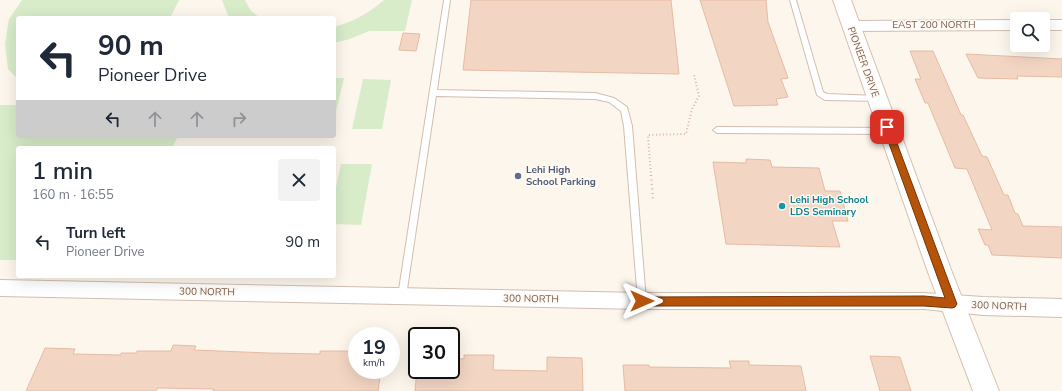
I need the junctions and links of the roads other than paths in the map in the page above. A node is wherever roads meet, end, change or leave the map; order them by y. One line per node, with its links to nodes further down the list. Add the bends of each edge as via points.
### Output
1 (447, 0): 8 (lane)
2 (793, 0): 9 (lane, via 820,93 825,97)
3 (842, 0): 7 (street, PIONEER DRIVE)
4 (1010, 25): 7 (street, EAST 200 NORTH)
5 (1050, 25): 6 (street)
6 (1062, 25)
7 (850, 26): 9 (street, PIONEER DRIVE)
8 (432, 93): 13 (lane); 14 (lane, via 595,96 611,100 624,109 628,126)
9 (877, 99): 11 (street, PIONEER DRIVE)
10 (717, 130): 11 (lane)
11 (888, 131): 15 (street, PIONEER DRIVE)
12 (0, 288): 13 (street, 300 NORTH)
13 (402, 296): 14 (street, 300 NORTH)
14 (642, 301): 15 (street, 300 NORTH, via 924,301)
15 (952, 304): 16 (street, 300 NORTH); 17 (street, PIONEER DRIVE)
16 (1062, 308)
17 (986, 391)

